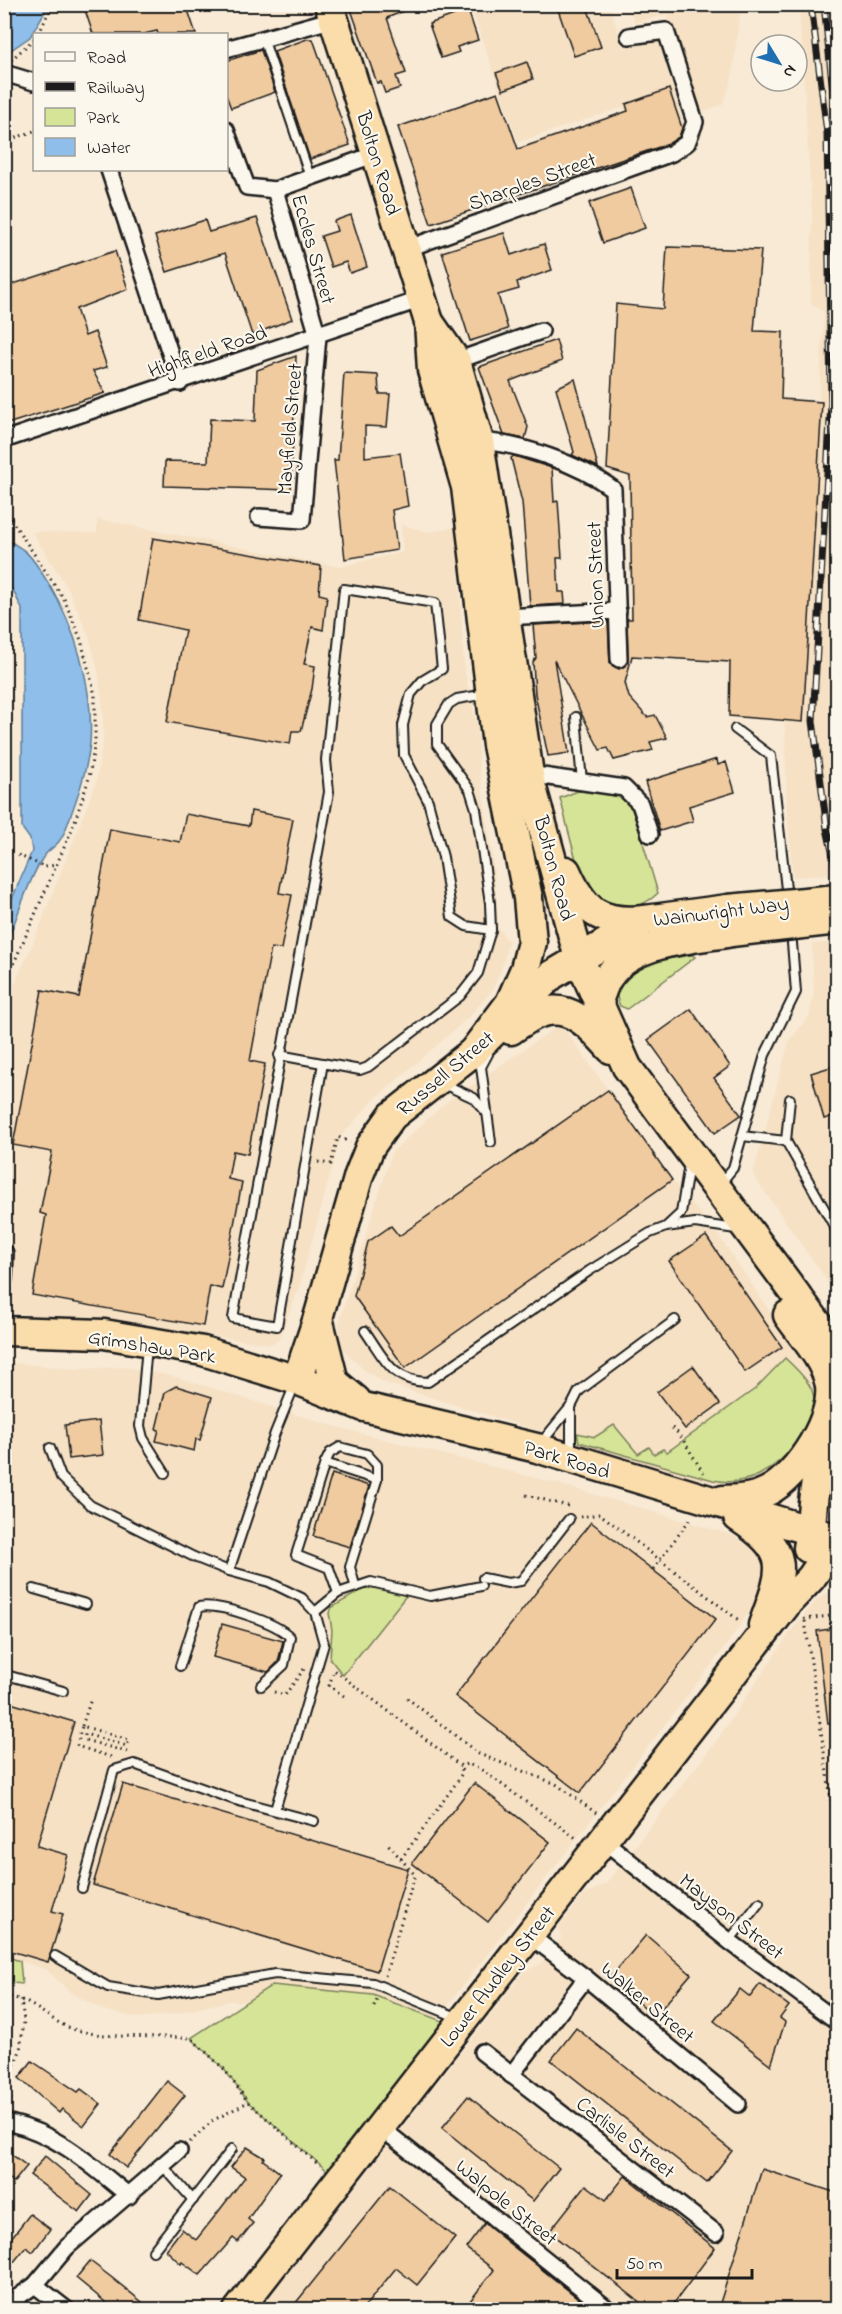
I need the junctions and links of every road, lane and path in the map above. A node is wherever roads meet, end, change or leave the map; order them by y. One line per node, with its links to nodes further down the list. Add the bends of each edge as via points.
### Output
1 (52, 4): 3 (path)
2 (332, 12): 5 (street); 13 (highway, Bolton Road)
3 (39, 33)
4 (629, 36): 17 (street, Sharples Street, via 666,31 695,122 687,143 672,153)
5 (263, 38): 7 (street); 15 (lane)
6 (33, 40): 8 (path)
7 (228, 48)
8 (7, 70): 9 (street)
9 (33, 82)
10 (33, 132): 12 (path)
11 (228, 135): 16 (street, Eccles Street, via 247,187)
12 (4, 142)
13 (376, 154): 15 (street); 17 (highway, Bolton Road)
14 (109, 171): 22 (street)
15 (310, 177): 16 (street)
16 (275, 190): 20 (street, Eccles Street)
17 (406, 249): 18 (highway, Bolton Road)
18 (425, 310): 20 (street, Highfield Road); 21 (highway, Bolton Road); 30 (highway, Bolton Road, via 432,370 466,487)
19 (542, 331): 21 (street)
20 (318, 336): 22 (street, Highfield Road); 26 (street, Mayfield Street, via 302,520)
21 (456, 360): 24 (highway, Bolton Road)
22 (180, 382): 23 (street, Highfield Road)
23 (4, 440)
24 (479, 441): 27 (street, Union Street, via 508,443 596,477 614,489); 28 (highway, Bolton Road)
25 (4, 509): 38 (path, via 64,599 81,640 95,695 95,741 89,778)
26 (260, 517)
27 (618, 610): 28 (street); 29 (street, Union Street)
28 (504, 617): 30 (highway, Bolton Road)
29 (619, 659)
30 (502, 691): 33 (highway, Bolton Road); 39 (highway, Bolton Road, via 497,745); 46 (lane, via 457,699 449,704 437,724 436,744 470,790 476,809 490,903)
31 (576, 717): 34 (lane)
32 (735, 729): 41 (lane, via 771,756)
33 (530, 774): 34 (street); 35 (highway, Bolton Road)
34 (582, 781): 36 (street, via 614,784 633,794)
35 (541, 814): 42 (highway, via 577,895 602,916 620,922); 48 (highway, Bolton Road)
36 (650, 834)
37 (18, 855): 38 (path, via 45,867)
38 (56, 865): 49 (path)
39 (528, 898): 48 (highway); 51 (highway, Bolton Road, via 532,942 525,969)
40 (837, 899): 43 (highway, Wainwright Way, bridge)
41 (788, 909)
42 (645, 920): 43 (highway, Wainwright Way); 48 (highway, Wainwright Way)
43 (729, 920): 45 (highway, Wainwright Way, bridge); 47 (highway, Wainwright Way)
44 (789, 920): 58 (lane, via 796,992 765,1054)
45 (837, 920)
46 (490, 930): 52 (lane, via 466,926 452,917 443,857 428,801 404,755 403,725 411,694 422,681 442,669 435,603 344,589 326,760 329,792); 53 (lane, via 478,973 459,996 368,1068)
47 (659, 945): 48 (highway, via 601,954); 50 (highway, Wainwright Way, via 620,965 607,979)
48 (581, 949): 50 (highway, Bolton Road); 51 (highway, Russell Street)
49 (4, 986)
50 (598, 1001): 54 (highway, Bolton Road)
51 (485, 1045): 54 (highway, via 539,1013 563,1012 590,1025); 55 (highway, Russell Street); 57 (lane, via 480,1067)
52 (279, 1055): 53 (lane); 53 (lane, via 233,1318 277,1326)
53 (323, 1063)
54 (627, 1067): 62 (highway, Bolton Road)
55 (419, 1095): 57 (lane, via 448,1086 474,1098); 70 (highway, Russell Street, via 392,1116 370,1147)
56 (790, 1099): 60 (lane)
57 (487, 1113): 59 (lane)
58 (742, 1137): 60 (lane); 64 (lane, via 734,1168)
59 (491, 1142)
60 (786, 1142): 67 (lane)
61 (347, 1152): 63 (path, via 351,1142 338,1137)
62 (691, 1152): 64 (highway, Bolton Road); 65 (lane, via 681,1213)
63 (331, 1164)
64 (717, 1186): 66 (highway, Bolton Road)
65 (666, 1227): 66 (lane, via 695,1223); 73 (lane, via 626,1246 428,1382 412,1382 396,1375)
66 (749, 1232): 75 (highway, Bolton Road); 88 (highway, via 747,1255 822,1365 829,1382 826,1419 805,1457 782,1482 746,1499)
67 (837, 1233)
68 (5, 1253): 69 (street)
69 (4, 1279)
70 (318, 1318): 76 (highway, Russell Street); 78 (highway, via 334,1382)
71 (675, 1320): 77 (lane, via 579,1391)
72 (4, 1331): 74 (highway, Grimshaw Park, via 104,1334)
73 (365, 1331)
74 (147, 1341): 76 (highway, Grimshaw Park, via 203,1351); 85 (lane, via 140,1426 142,1438)
75 (837, 1351)
76 (297, 1380): 78 (highway, Park Road); 95 (lane)
77 (572, 1406): 82 (lane); 83 (lane)
78 (364, 1407): 82 (highway, Park Road)
79 (672, 1428): 88 (path, via 714,1490)
80 (837, 1444): 91 (highway, via 816,1473)
81 (50, 1448): 95 (lane, via 61,1477 90,1504)
82 (537, 1448): 83 (highway, Park Road)
83 (571, 1459): 88 (highway, Park Road)
84 (325, 1463): 86 (lane); 86 (lane, via 330,1453 340,1448 367,1454 377,1465); 98 (lane, via 296,1555 329,1569)
85 (165, 1473)
86 (377, 1480): 96 (lane, via 350,1567)
87 (526, 1495): 89 (path, via 566,1504)
88 (701, 1509): 91 (highway, Park Road); 92 (path); 103 (highway, Lower Audley Street, via 769,1539 778,1553 772,1600)
89 (581, 1516): 90 (path); 92 (path, via 600,1514)
90 (569, 1519): 96 (lane, via 521,1581 482,1582 430,1596 371,1582)
91 (831, 1537): 102 (highway)
92 (660, 1560): 93 (path); 103 (path)
93 (653, 1569)
94 (837, 1570): 102 (highway, via 825,1576)
95 (229, 1571): 101 (lane, via 269,1582 302,1598)
96 (356, 1585): 98 (lane)
97 (34, 1589): 99 (lane)
98 (338, 1593): 101 (lane)
99 (86, 1604)
100 (837, 1610): 102 (path, via 831,1616)
101 (315, 1612): 104 (lane, via 324,1644)
102 (798, 1612): 103 (highway, Lower Audley Street); 120 (path)
103 (751, 1634): 118 (highway, Lower Audley Street)
104 (319, 1662): 107 (path, via 301,1670 285,1695); 116 (lane)
105 (180, 1666): 107 (lane, via 199,1607 209,1605 268,1623 290,1637 284,1665)
106 (10, 1676): 108 (lane)
107 (263, 1688)
108 (63, 1691)
109 (344, 1696): 114 (path, via 329,1686 334,1670)
110 (407, 1698): 118 (path, via 478,1754 556,1785)
111 (91, 1699): 112 (path)
112 (82, 1726): 113 (path, via 129,1740 127,1746 85,1734 85,1740); 115 (path, via 77,1746 111,1756)
113 (128, 1752)
114 (461, 1766): 118 (path, via 479,1768); 121 (path, via 457,1782)
115 (114, 1770): 116 (lane, via 134,1764 204,1790); 122 (lane)
116 (275, 1810): 117 (lane)
117 (314, 1821)
118 (604, 1839): 124 (highway, Lower Audley Street); 125 (street, Mayson Street)
119 (387, 1843): 121 (path)
120 (837, 1848)
121 (401, 1859): 128 (path, via 415,1875)
122 (82, 1888)
123 (759, 1903): 125 (lane)
124 (529, 1935): 127 (street, Walker Street); 131 (highway, Lower Audley Street)
125 (729, 1941): 132 (street, Mayson Street)
126 (55, 1956): 128 (lane, via 108,1987 158,1995 275,1974)
127 (586, 1978): 134 (street); 136 (street, Walker Street)
128 (382, 1986): 131 (lane)
129 (4, 1996): 130 (path)
130 (21, 1997): 135 (path, via 69,2028 101,2036 191,2038 224,2069); 137 (path, via 24,2021 20,2051 10,2075)
131 (464, 2019): 138 (highway, Lower Audley Street)
132 (837, 2022)
133 (482, 2052): 134 (street, Carlisle Street)
134 (511, 2075): 145 (street, Carlisle Street)
135 (248, 2102): 140 (path, via 212,2121); 142 (path)
136 (738, 2104)
137 (10, 2123): 143 (street, via 36,2129 70,2148)
138 (380, 2127): 142 (highway, Lower Audley Street); 151 (street, Walpole Street)
139 (232, 2149): 144 (lane)
140 (179, 2151): 141 (street)
141 (163, 2166): 143 (street); 144 (lane)
142 (338, 2180): 150 (highway, Lower Audley Street)
143 (129, 2196): 147 (street, via 67,2247)
144 (193, 2200): 146 (lane)
145 (716, 2233)
146 (153, 2252)
147 (35, 2285): 148 (street); 149 (street)
148 (4, 2307)
149 (67, 2310)
150 (238, 2310)
151 (609, 2310)

